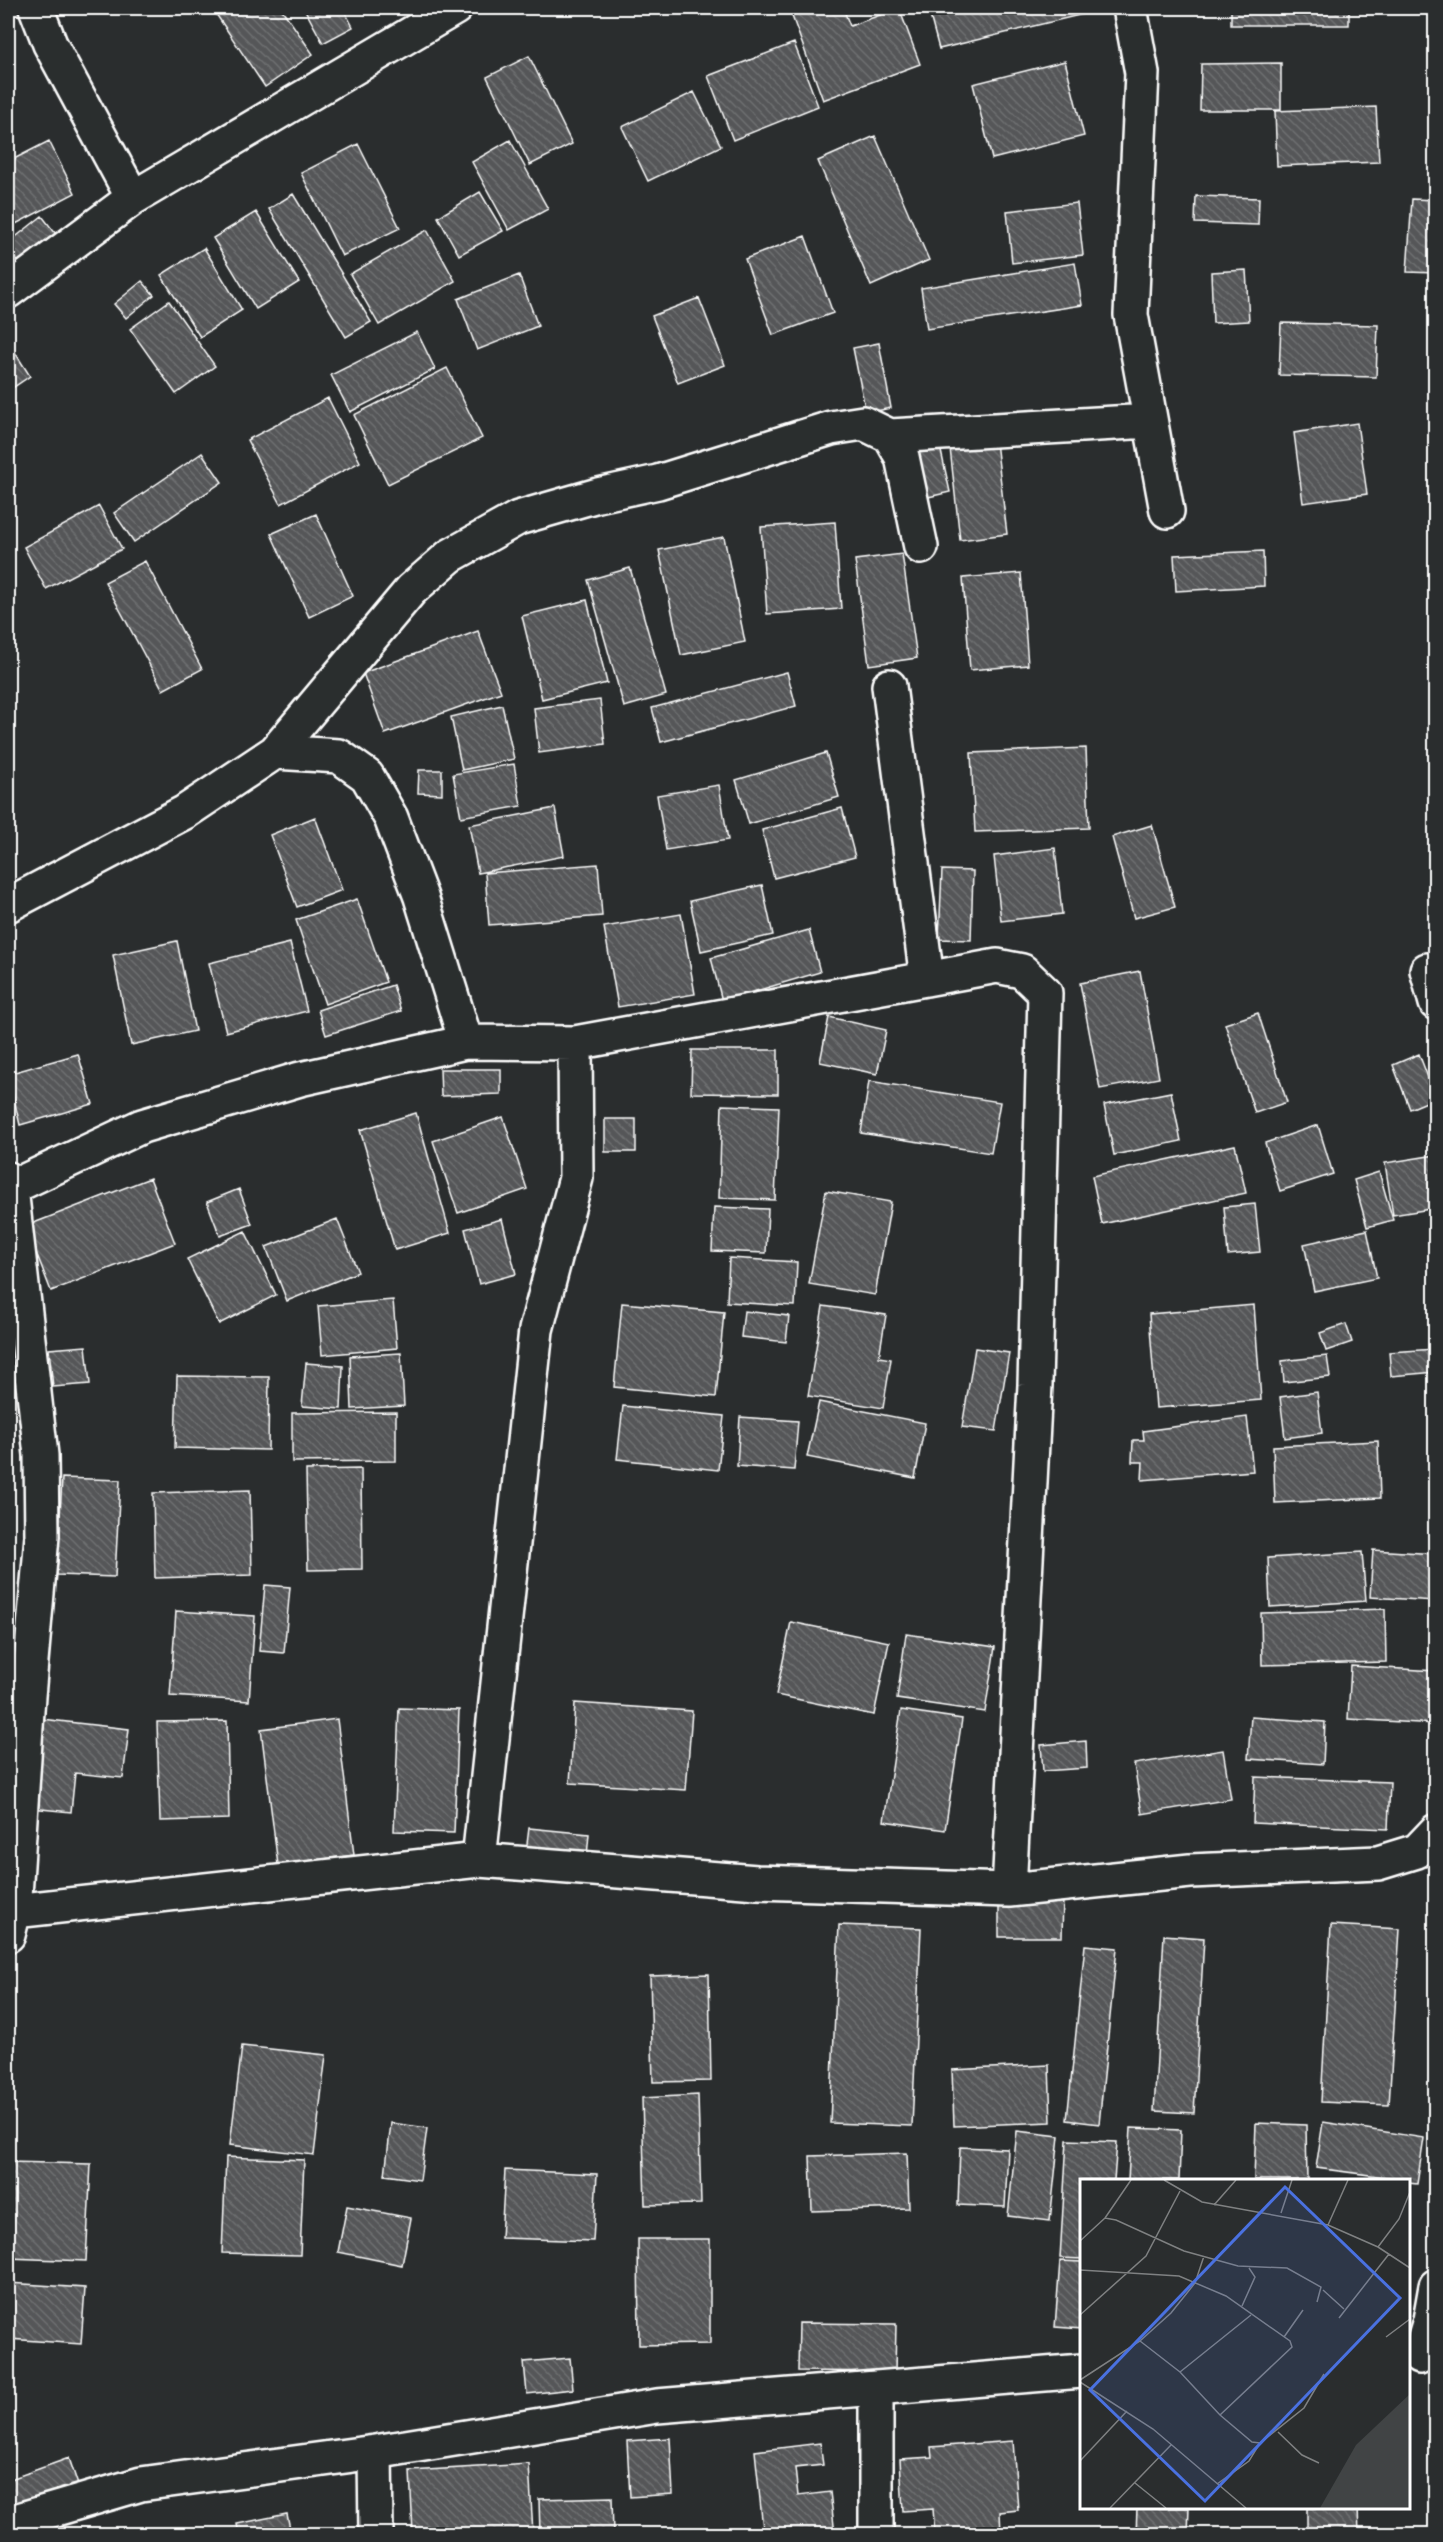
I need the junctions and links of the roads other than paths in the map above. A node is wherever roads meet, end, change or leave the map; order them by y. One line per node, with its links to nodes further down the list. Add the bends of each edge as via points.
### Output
1 (36, 8): 4 (street, via 50,44)
2 (455, 8): 4 (street)
3 (1130, 8): 6 (street, via 1142,73 1131,315)
4 (133, 198): 5 (street)
5 (8, 291)
6 (1150, 421): 7 (street); 8 (street)
7 (890, 436): 9 (street, via 902,457); 11 (street, via 863,423 831,428 658,482 518,518 450,556 411,590)
8 (1167, 511)
9 (921, 547)
10 (889, 686): 14 (street)
11 (275, 752): 12 (street, via 184,812); 16 (street, via 339,756 367,776 391,818 417,887)
12 (8, 905)
13 (1427, 970): 15 (street)
14 (927, 979): 17 (street); 21 (street, via 997,966 1022,971 1045,993 1035,1385)
15 (1436, 1003)
16 (466, 1042): 17 (street); 18 (street, via 300,1079 142,1126)
17 (575, 1043): 20 (street, via 576,1178 536,1330)
18 (9, 1185): 22 (street, via 41,1455 42,1524)
19 (1436, 1831): 21 (street, via 1417,1851 1378,1863 1190,1871)
20 (479, 1860): 21 (street, via 758,1882); 22 (street)
21 (1009, 1890)
22 (11, 1923)
23 (1436, 2286): 24 (street)
24 (1421, 2357)
25 (1080, 2371): 26 (street)
26 (876, 2388): 27 (street, via 657,2406); 30 (street)
27 (375, 2452): 28 (street, via 141,2484); 29 (street)
28 (8, 2523)
29 (376, 2535)
30 (876, 2535)

